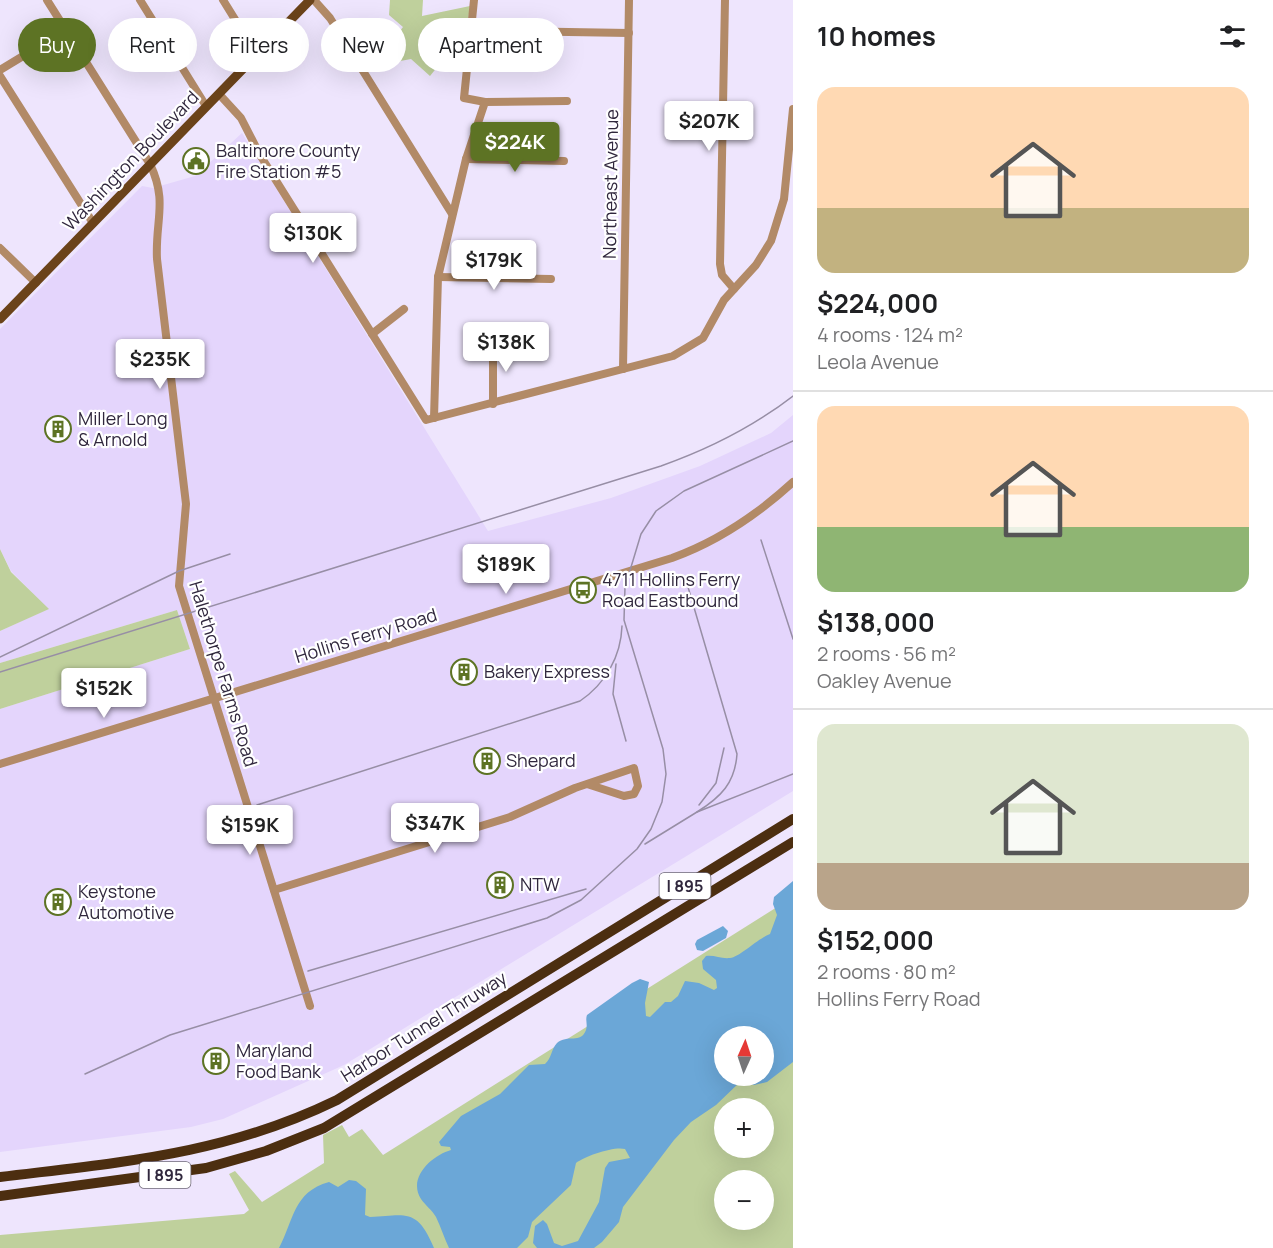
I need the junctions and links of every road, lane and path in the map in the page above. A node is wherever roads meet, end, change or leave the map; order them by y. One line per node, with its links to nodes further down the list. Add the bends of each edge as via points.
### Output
1 (48, 0): 8 (street, Halethorpe Farms Road)
2 (140, 0): 21 (street)
3 (224, 0): 9 (street)
4 (312, 0): 10 (main road, Washington Boulevard); 26 (street, via 330,18)
5 (474, 0): 20 (street, via 464,98)
6 (629, 0): 12 (street, Northeast Avenue)
7 (725, 0): 32 (street, via 720,264 722,276)
8 (59, 18)
9 (235, 18)
10 (294, 18)
11 (564, 32): 12 (street)
12 (628, 33): 37 (street, Northeast Avenue)
13 (18, 59): 14 (street)
14 (0, 70)
15 (92, 72): 25 (street, Halethorpe Farms Road)
16 (240, 72): 18 (main road, Washington Boulevard)
17 (0, 75): 27 (street)
18 (219, 94): 21 (main road, Washington Boulevard); 35 (street, via 241,118)
19 (567, 101): 20 (street)
20 (485, 102): 23 (street)
21 (206, 106): 25 (main road, Washington Boulevard)
22 (793, 109): 32 (street, via 778,225 764,255)
23 (466, 159): 24 (street); 26 (street)
24 (564, 161)
25 (150, 164): 27 (main road, Washington Boulevard); 41 (street, Halethorpe Farms Road, via 161,196 157,259 186,504 179,586)
26 (452, 214): 29 (street)
27 (93, 223): 31 (main road, Washington Boulevard)
28 (0, 248): 31 (street)
29 (438, 277): 30 (street); 39 (street)
30 (551, 279)
31 (36, 283): 34 (main road, Washington Boulevard)
32 (734, 289): 37 (street, via 718,310 710,330 695,345 673,356)
33 (404, 309): 35 (street)
34 (0, 319)
35 (372, 334): 39 (street)
36 (494, 343): 38 (street)
37 (623, 369): 38 (street)
38 (493, 404): 39 (street)
39 (430, 419)
40 (793, 482): 41 (street, Hollins Ferry Road, via 748,520 692,551)
41 (214, 698): 42 (street, Hollins Ferry Road); 46 (street, Halethorpe Farms Road)
42 (0, 764)
43 (587, 784): 43 (street, via 634,768 638,786 633,794 624,796); 46 (street, via 510,817)
44 (793, 819): 48 (highway, Harbor Tunnel Thruway / I 895, via 317,1110 240,1140 184,1153)
45 (793, 842): 49 (highway, Harbor Tunnel Thruway / I 895, via 324,1128 266,1151 206,1168)
46 (274, 890): 47 (street, Halethorpe Farms Road)
47 (310, 1006)
48 (0, 1177)
49 (0, 1196)

